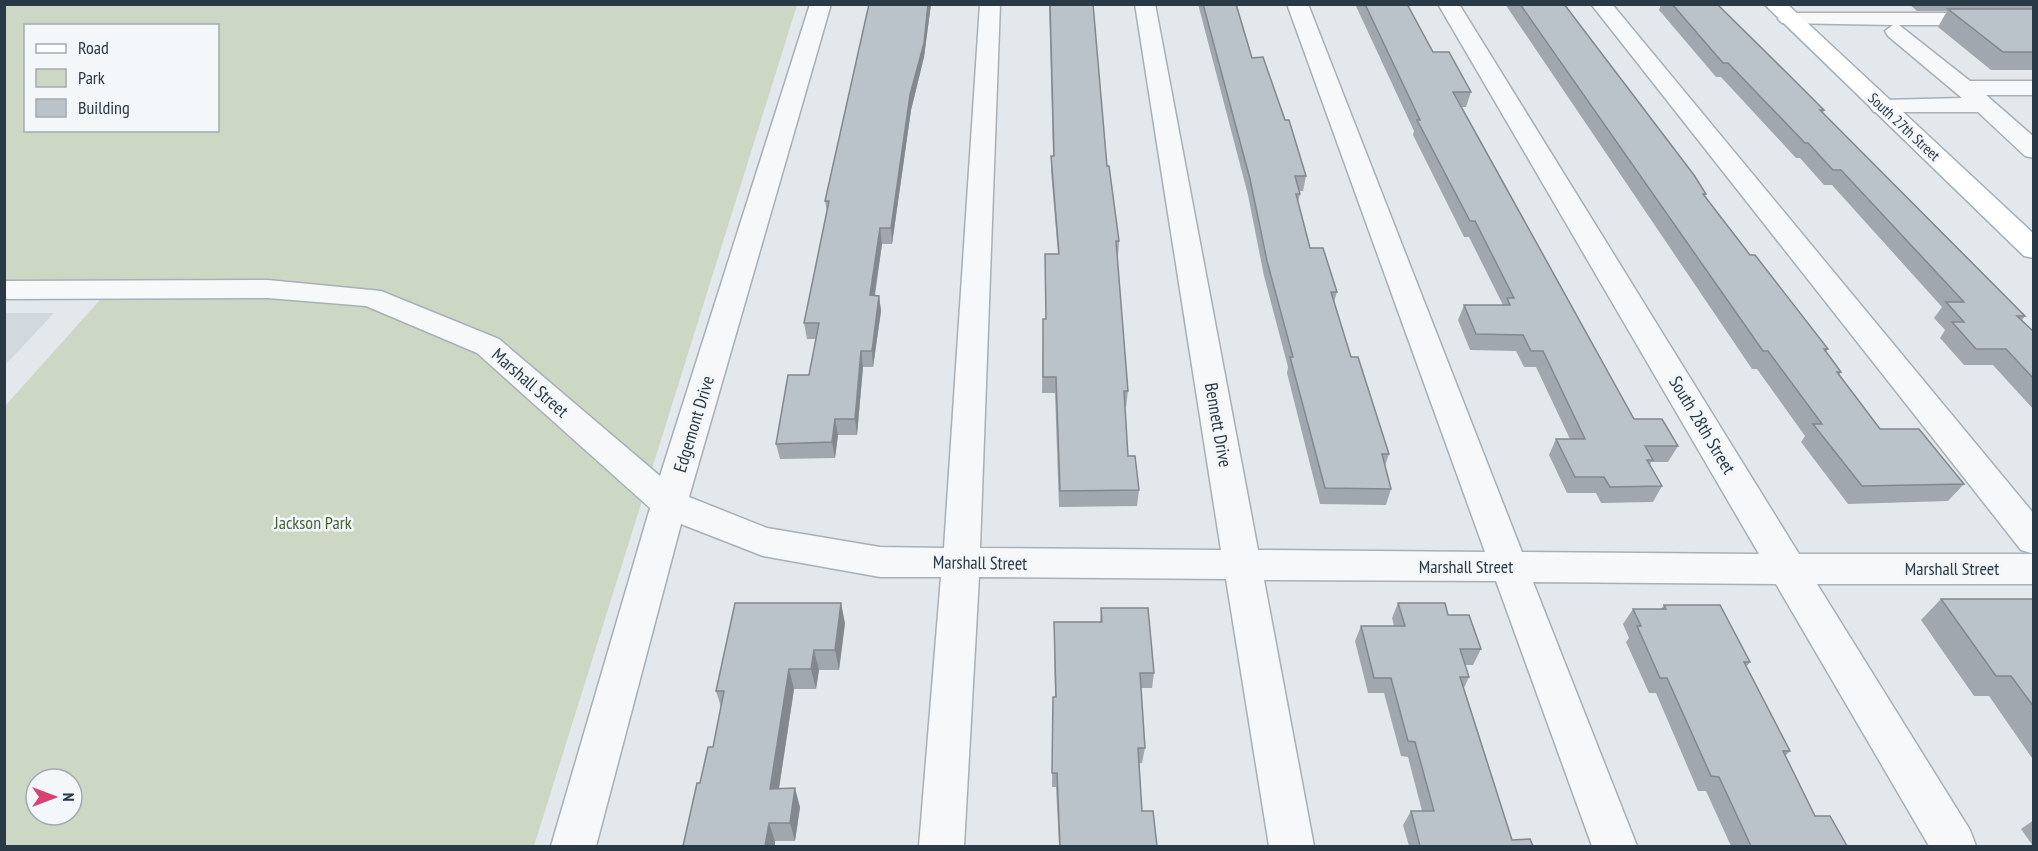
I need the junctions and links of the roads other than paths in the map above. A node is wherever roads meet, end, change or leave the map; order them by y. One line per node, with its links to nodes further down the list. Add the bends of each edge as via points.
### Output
1 (821, 4): 18 (street, Edgemont Drive)
2 (990, 4): 20 (street)
3 (1144, 4): 21 (street, Bennett Drive)
4 (1297, 4): 22 (street)
5 (1448, 4): 24 (street, South 28th Street)
6 (1601, 4): 19 (street)
7 (1782, 12): 8 (street); 12 (main road, South 27th Street)
8 (2034, 20)
9 (1896, 31): 10 (street)
10 (1965, 88): 11 (street); 13 (street)
11 (2034, 88)
12 (1882, 107): 13 (street); 16 (main road, South 27th Street)
13 (1989, 111): 14 (street); 15 (street)
14 (2034, 116)
15 (2034, 151)
16 (2034, 250)
17 (4, 290): 18 (street, Marshall Street, via 268,288 371,297 488,346)
18 (669, 504): 20 (street, Marshall Street, via 763,542 880,562); 25 (street, Edgemont Drive)
19 (2034, 540)
20 (961, 563): 21 (street, Marshall Street); 26 (street)
21 (1243, 565): 22 (street, Marshall Street); 27 (street, Bennett Drive)
22 (1508, 567): 24 (street, Marshall Street); 28 (street)
23 (2034, 568): 24 (street, Marshall Street)
24 (1789, 569): 29 (street, South 28th Street)
25 (573, 846)
26 (941, 846)
27 (1291, 846)
28 (1614, 846)
29 (1954, 846)

